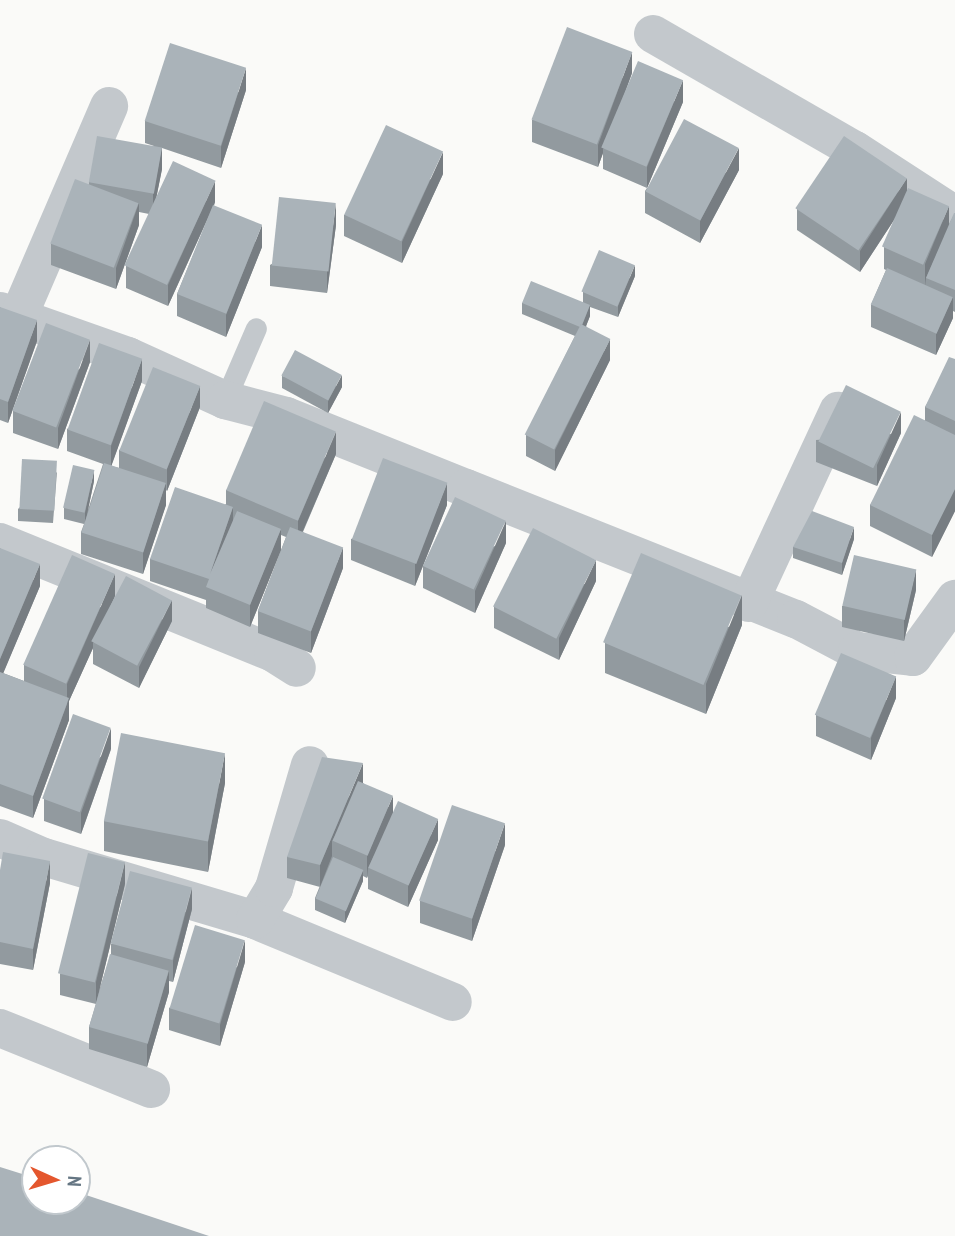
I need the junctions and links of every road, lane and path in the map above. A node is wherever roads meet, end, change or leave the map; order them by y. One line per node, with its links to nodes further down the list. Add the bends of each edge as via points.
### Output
1 (653, 34): 3 (street, via 855,150)
2 (109, 106): 4 (street)
3 (955, 215)
4 (8, 315): 7 (street, via 128,356)
5 (256, 328): 7 (lane)
6 (848, 391): 10 (street)
7 (225, 400): 10 (street, via 286,416)
8 (0, 542): 11 (street, via 138,595 273,653)
9 (955, 599): 10 (street, via 917,653 904,659 857,651 796,619)
10 (749, 603)
11 (297, 668)
12 (310, 765): 14 (street, via 274,888)
13 (0, 838): 14 (street, via 44,857)
14 (255, 920): 15 (street)
15 (453, 1002)
16 (0, 1028): 17 (street)
17 (151, 1088)

